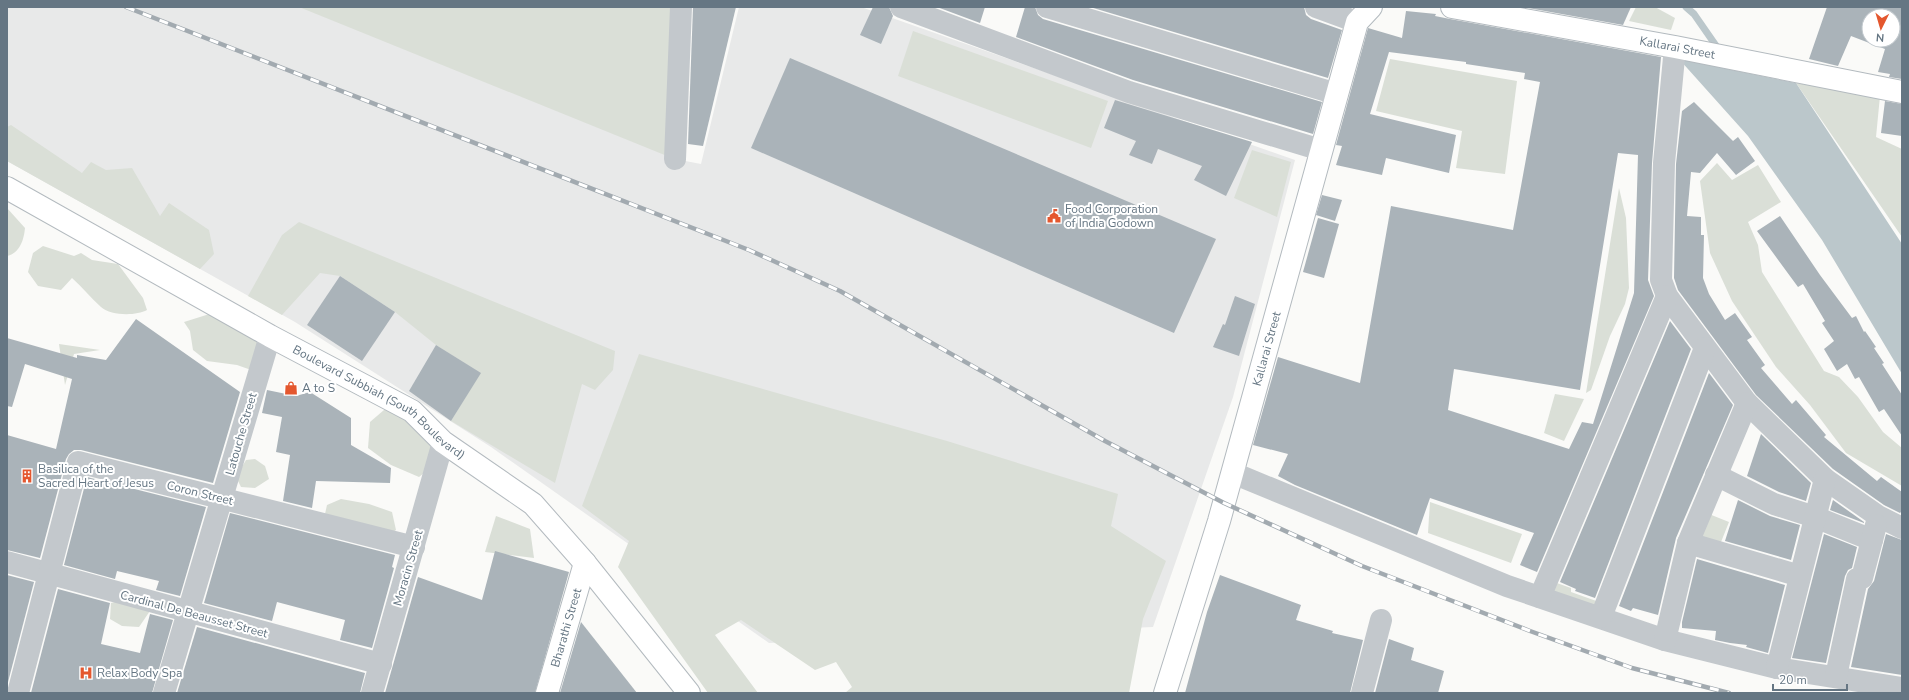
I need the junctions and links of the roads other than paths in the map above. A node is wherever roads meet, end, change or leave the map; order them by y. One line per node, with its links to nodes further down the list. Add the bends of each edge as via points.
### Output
1 (681, 7): 11 (street)
2 (901, 7): 10 (street, via 1129,92)
3 (1047, 7): 9 (street)
4 (1316, 7): 6 (street)
5 (1452, 7): 7 (street, Kallarai Street)
6 (1356, 13): 9 (street, Kallarai Street)
7 (1678, 48): 8 (street, Kallarai Street); 13 (street, via 1664,164 1661,280)
8 (1902, 92)
9 (1337, 94): 10 (street, Kallarai Street)
10 (1321, 150): 18 (street, Kallarai Street)
11 (675, 159)
12 (7, 188): 14 (street, Boulevard Subbiah (South Boulevard))
13 (1667, 296): 15 (street); 32 (street)
14 (270, 336): 17 (street, Boulevard Subbiah (South Boulevard), via 412,411); 21 (street, Latouche Street)
15 (1705, 348): 16 (street); 34 (street)
16 (1747, 403): 19 (street); 20 (street)
17 (443, 442): 27 (street, Moracin Street); 29 (street, Boulevard Subbiah (South Boulevard), via 533,504)
18 (1233, 474): 32 (street, via 1507,586); 46 (street, Kallarai Street)
19 (1716, 475): 23 (street, via 1774,504); 26 (street)
20 (1825, 479): 22 (street); 23 (street)
21 (222, 498): 27 (street, Coron Street); 30 (street, Coron Street, via 78,462); 33 (street, Latouche Street)
22 (1878, 516): 24 (street); 25 (street)
23 (1815, 517): 25 (street); 31 (street)
24 (1902, 528)
25 (1872, 540): 39 (street, via 1862,578 1857,579)
26 (1688, 543): 31 (street); 36 (street)
27 (414, 548): 37 (street, Moracin Street)
28 (7, 562): 30 (street, Cardinal De Beausset Street)
29 (585, 563): 44 (street, Bharathi Street); 45 (street, Boulevard Subbiah (South Boulevard))
30 (50, 574): 33 (street, Cardinal De Beausset Street); 41 (street, Coron Street)
31 (1800, 576): 38 (street)
32 (1540, 597): 34 (street)
33 (188, 613): 37 (street, Cardinal De Beausset Street); 42 (street, Latouche Street)
34 (1601, 617): 36 (street)
35 (1381, 620): 47 (street)
36 (1665, 640): 38 (street)
37 (381, 664): 43 (street, Moracin Street)
38 (1777, 668): 39 (street)
39 (1836, 676): 40 (street)
40 (1902, 687)
41 (18, 693)
42 (164, 693)
43 (372, 693)
44 (547, 693)
45 (689, 693)
46 (1165, 693)
47 (1362, 693)

